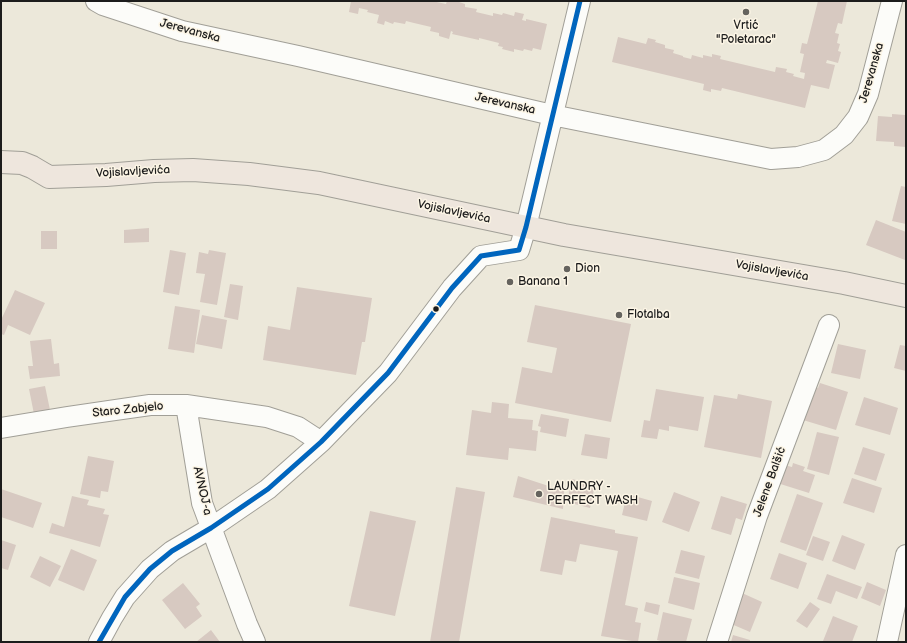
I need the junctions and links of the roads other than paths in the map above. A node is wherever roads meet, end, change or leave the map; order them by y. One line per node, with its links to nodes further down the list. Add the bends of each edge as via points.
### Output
1 (96, 1): 4 (street, Jerevanska, via 182,31)
2 (580, 1): 4 (street)
3 (892, 1): 4 (street, Jerevanska, via 868,94 858,117 844,135 824,150 798,158 771,159)
4 (552, 115): 6 (street)
5 (1, 162): 6 (main road, Vojislavljevića, via 32,167 49,177 193,170 249,174 340,186)
6 (526, 227): 7 (main road, Vojislavljevića); 11 (street, via 519,250 481,256 471,265 388,373)
7 (906, 296)
8 (829, 325): 16 (street, Jelene Balšić, via 757,516)
9 (186, 405): 10 (street, Staro Zabjelo, via 150,405); 11 (street, Staro Zabjelo, via 267,417 298,427); 12 (street, AVNOJ-a, via 202,503)
10 (1, 428)
11 (321, 442): 12 (street, via 268,489)
12 (211, 528): 14 (street, via 172,551 150,569 125,598); 15 (street, AVNOJ-a)
13 (906, 555): 17 (street)
14 (105, 639)
15 (255, 642)
16 (717, 642)
17 (887, 642)

